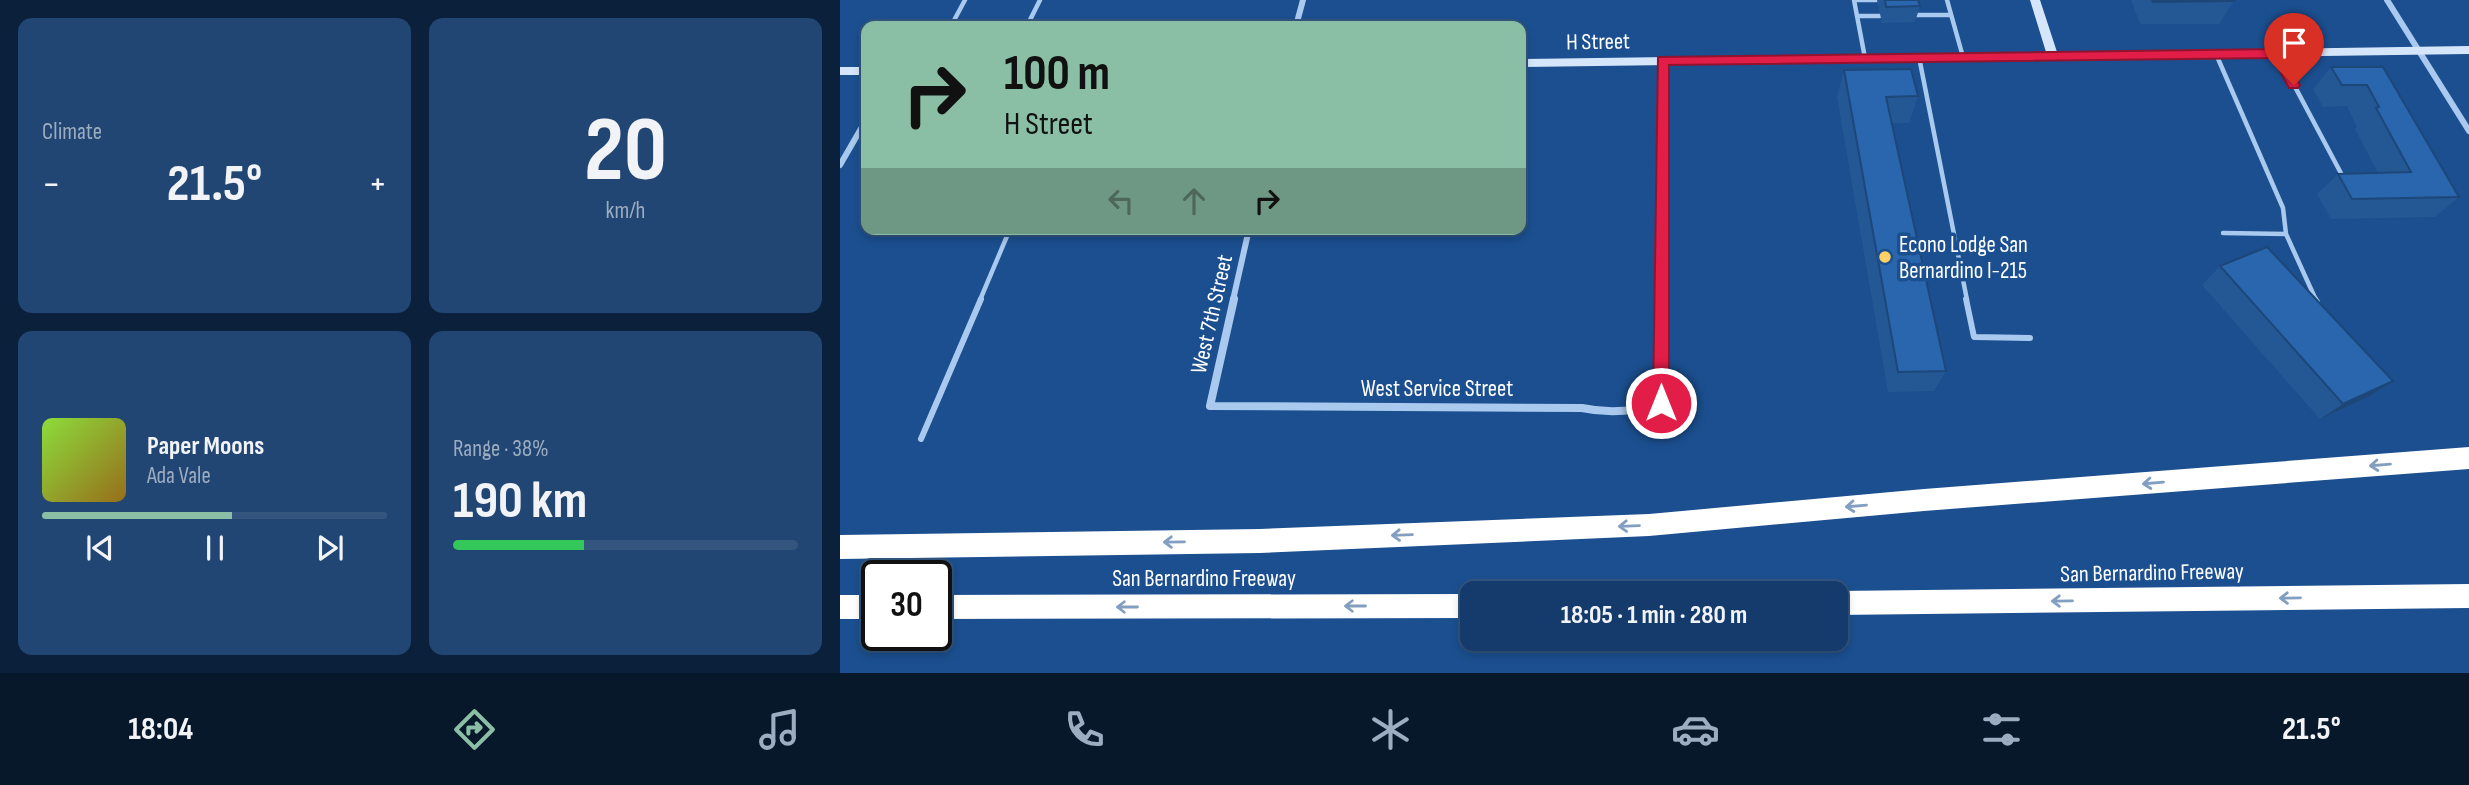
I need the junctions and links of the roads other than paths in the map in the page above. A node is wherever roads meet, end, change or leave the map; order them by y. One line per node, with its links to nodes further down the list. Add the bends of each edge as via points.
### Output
1 (965, 0): 13 (lane)
2 (1040, 0): 14 (lane)
3 (1303, 0): 15 (street)
4 (1854, 0): 5 (lane); 11 (lane)
5 (1877, 0)
6 (1947, 0): 10 (lane)
7 (2035, 0): 20 (street)
8 (2387, 0): 17 (street)
9 (1913, 15): 10 (lane)
10 (1951, 15): 22 (lane)
11 (1857, 16): 12 (lane); 23 (lane)
12 (1881, 16)
13 (954, 21)
14 (1030, 21)
15 (1297, 21)
16 (2469, 50): 17 (street, H Street)
17 (2419, 51): 18 (street, H Street); 29 (street)
18 (2277, 53): 19 (street, H Street); 31 (lane)
19 (2216, 54): 20 (street, H Street); 33 (lane, via 2283,208)
20 (2053, 56): 22 (street, H Street)
21 (1919, 57): 22 (street, H Street); 23 (street, H Street); 37 (lane, via 1974,337)
22 (1963, 57)
23 (1865, 58): 24 (street, H Street)
24 (1662, 61): 25 (street, H Street); 38 (street, West Service Street, via 1661,403 1637,412 1604,414 1582,408)
25 (1526, 62)
26 (840, 71): 27 (street)
27 (861, 71)
28 (861, 129): 30 (street)
29 (2469, 131)
30 (840, 166)
31 (2347, 186)
32 (2223, 233): 33 (lane)
33 (2286, 234): 36 (lane)
34 (1007, 235): 39 (lane)
35 (1248, 235): 38 (street, West 7th Street)
36 (2323, 315)
37 (2030, 338)
38 (1210, 406)
39 (921, 439)
40 (2469, 458): 41 (highway, one-way to 41, via 1649,525 1260,541)
41 (840, 547)
42 (2469, 587): 44 (highway)
43 (2469, 596): 44 (highway, San Bernardino Freeway)
44 (2358, 597): 45 (highway, San Bernardino Freeway, one-way to 45)
45 (1848, 603)
46 (1460, 606): 49 (highway, San Bernardino Freeway, one-way to 49)
47 (840, 607): 48 (highway)
48 (861, 607)
49 (952, 607)

